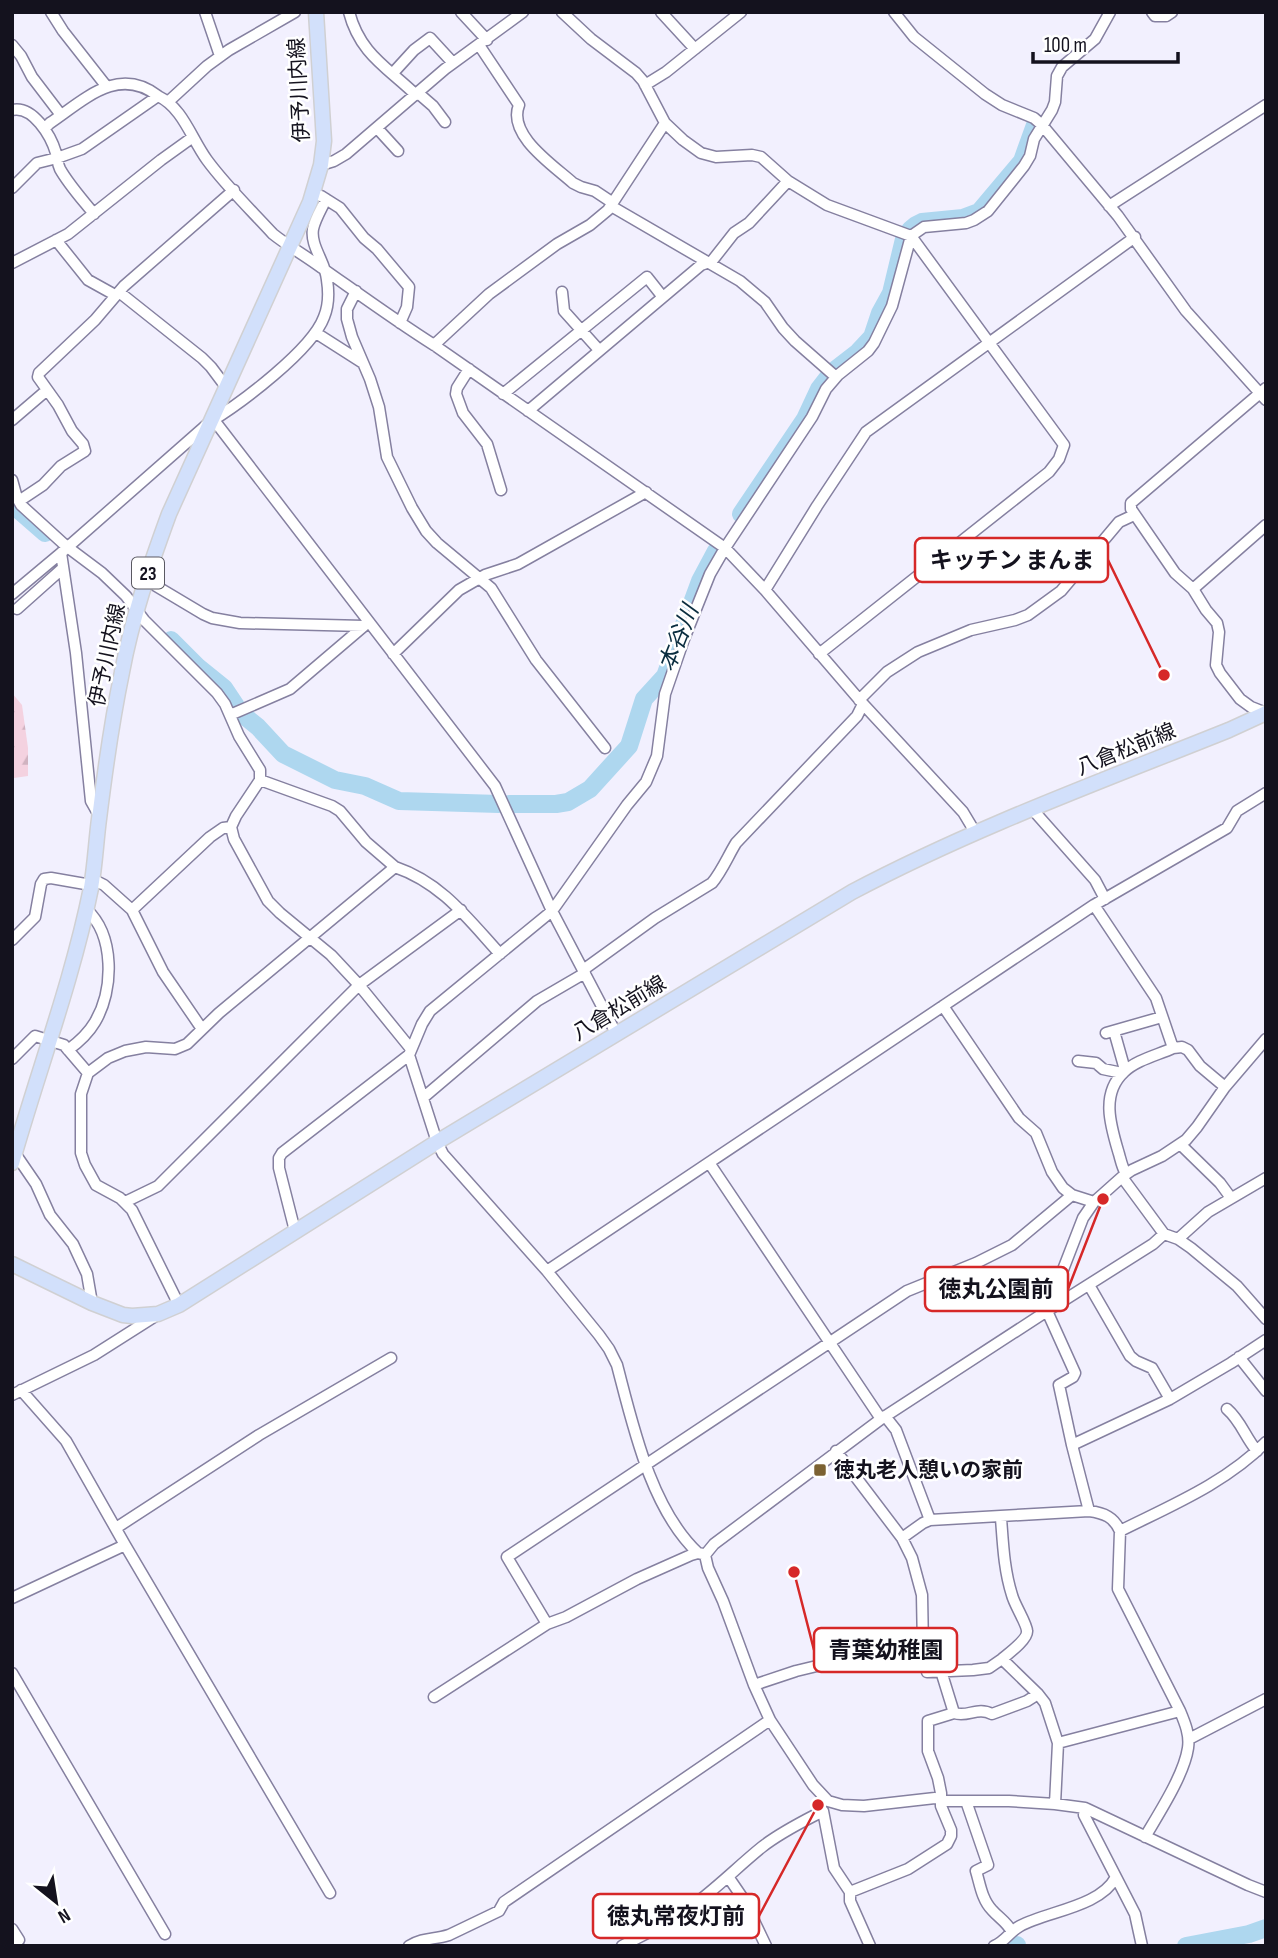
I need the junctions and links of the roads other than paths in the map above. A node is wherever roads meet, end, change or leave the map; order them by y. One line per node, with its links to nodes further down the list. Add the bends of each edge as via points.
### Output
1 (51, 12): 23 (street)
2 (205, 12): 19 (street)
3 (295, 12): 15 (street)
4 (316, 12): 38 (main road, 伊予川内線 / 23, via 324,126)
5 (349, 12): 21 (street, via 366,49)
6 (461, 12): 16 (street)
7 (523, 12): 16 (street)
8 (562, 12): 22 (street)
9 (661, 12): 18 (street)
10 (741, 12): 18 (street)
11 (894, 12): 32 (street, via 914,37 985,94)
12 (1110, 12): 32 (street, via 1095,40 1062,67 1055,102)
13 (1152, 12): 14 (street, via 1160,17)
14 (1172, 12)
15 (275, 17): 19 (street)
16 (483, 43): 20 (street); 44 (street, via 519,105 517,121 523,136 573,183 595,191)
17 (12, 45): 29 (street)
18 (695, 49): 22 (street)
19 (220, 56): 26 (street)
20 (453, 63): 21 (street, via 429,38); 24 (street)
21 (393, 73): 24 (street)
22 (645, 85): 31 (street)
23 (107, 87): 25 (street, via 128,83); 29 (street)
24 (417, 94): 30 (street); 34 (street)
25 (158, 96): 26 (street); 37 (street, via 82,149)
26 (169, 101): 35 (street)
27 (1266, 105): 45 (street)
28 (12, 110): 33 (street, via 29,112)
29 (61, 116): 33 (street)
30 (445, 122)
31 (665, 123): 39 (street, via 708,156 761,157); 44 (street)
32 (1042, 125): 45 (street); 47 (street, via 1024,166 988,211 965,223 925,227)
33 (45, 128): 37 (street)
34 (377, 128): 36 (street); 38 (street, via 346,154)
35 (194, 137): 41 (street); 46 (street)
36 (398, 152)
37 (57, 158): 40 (street, via 37,163); 46 (street, via 69,183)
38 (321, 165): 42 (main road, 伊予川内線 / 23)
39 (788, 181): 47 (street, via 827,205); 52 (street, via 712,261)
40 (12, 188)
41 (234, 190): 50 (street, via 273,234); 56 (street)
42 (313, 191): 43 (street); 50 (main road, 伊予川内線 / 23)
43 (326, 199): 53 (street, via 313,234); 58 (street, via 340,208 409,287)
44 (612, 205): 52 (street); 62 (street, via 602,217 489,294)
45 (1109, 206): 48 (street)
46 (94, 214): 49 (street)
47 (911, 236): 61 (street); 66 (street, via 882,329 868,351)
48 (1135, 237): 61 (street); 70 (street, via 1186,311)
49 (56, 240): 51 (street); 56 (street, via 88,280)
50 (290, 246): 53 (street); 67 (main road, 伊予川内線 / 23)
51 (12, 262)
52 (706, 262): 57 (street); 66 (street, via 753,290 795,341)
53 (326, 271): 54 (street); 60 (street, via 328,305)
54 (356, 291): 58 (street); 64 (street, via 347,319)
55 (562, 292): 59 (street, via 564,311)
56 (117, 294): 67 (street, via 202,358); 68 (street, via 38,373)
57 (662, 296): 59 (street, via 647,277); 63 (street)
58 (400, 323): 62 (street)
59 (580, 331): 63 (street); 69 (street)
60 (316, 333): 64 (street); 73 (street, via 299,353)
61 (989, 342): 86 (street, via 866,432); 92 (street, via 1064,446 1059,458 1049,472)
62 (434, 345): 65 (street)
63 (599, 350): 71 (street)
64 (363, 363): 83 (street, via 379,407 387,457 412,508 437,543)
65 (469, 369): 69 (street); 75 (street, via 456,394 463,413 487,444)
66 (836, 377): 80 (street)
67 (226, 387): 73 (main road, 伊予川内線 / 23)
68 (47, 390): 72 (street); 77 (street, via 85,451)
69 (503, 394): 71 (street)
70 (1264, 394): 78 (street, via 1132,503)
71 (527, 411): 76 (street)
72 (12, 420)
73 (210, 422): 81 (street); 84 (main road, 伊予川内線 / 23); 90 (street, via 217,424)
74 (12, 480): 77 (street)
75 (501, 489)
76 (646, 492): 80 (street); 83 (street, via 517,564)
77 (19, 501): 81 (street)
78 (1134, 515): 85 (street, via 1175,573); 93 (street, via 1119,522 1061,591 1028,615 971,630 918,652 887,673)
79 (1266, 526): 85 (street)
80 (725, 548): 86 (street); 110 (street, via 701,595 665,694 652,770)
81 (64, 550): 82 (street); 87 (street); 89 (street, via 102,573)
82 (63, 568): 88 (street); 100 (street, via 91,801)
83 (478, 579): 91 (street, via 460,590); 96 (street, via 491,588 536,660)
84 (146, 580): 89 (main road, 伊予川内線 / 23); 90 (street, via 212,618 240,623)
85 (1193, 589): 94 (street, via 1217,623 1216,665 1220,673 1240,699)
86 (765, 590): 92 (street)
87 (12, 594)
88 (17, 608)
89 (137, 610): 95 (street, via 218,693); 100 (main road, 伊予川内線 / 23, via 121,674)
90 (366, 624): 91 (street); 95 (street, via 290,689)
91 (393, 654): 110 (street, via 495,786)
92 (819, 654): 93 (street)
93 (861, 702): 102 (street, via 963,812); 114 (street, via 857,716 736,843 712,883)
94 (1266, 713): 99 (main road, 八倉松前線)
95 (230, 715): 97 (street, via 260,771)
96 (605, 748)
97 (260, 780): 101 (street); 103 (street, via 340,811)
98 (1266, 793): 105 (street, via 1237,811 1227,828)
99 (1033, 810): 102 (main road, 八倉松前線); 105 (street, via 1095,880)
100 (100, 817): 104 (main road, 伊予川内線 / 23)
101 (231, 827): 108 (street, via 211,837); 111 (street, via 233,839 268,901)
102 (975, 832): 119 (main road, 八倉松前線, via 852,892)
103 (395, 867): 109 (street, via 426,880); 111 (street)
104 (92, 882): 107 (main road, 伊予川内線 / 23); 108 (street, via 104,885); 112 (street, via 44,879 35,917)
105 (1105, 899): 106 (street)
106 (1094, 905): 116 (street); 117 (street, via 1156,998)
107 (86, 909): 120 (main road, 伊予川内線 / 23); 123 (street, via 95,917 107,945 105,995 90,1030)
108 (132, 910): 118 (street, via 163,972)
109 (461, 910): 113 (street); 115 (street)
110 (552, 911): 113 (street); 114 (street)
111 (310, 937): 115 (street); 118 (street)
112 (12, 940)
113 (500, 954): 124 (street, via 430,1012)
114 (584, 971): 119 (street); 130 (street, via 537,1001)
115 (359, 985): 124 (street); 139 (street, via 158,1186)
116 (943, 1006): 134 (street); 137 (street, via 1020,1118 1036,1133 1052,1172)
117 (1162, 1017): 122 (street); 127 (street, via 1110,1032)
118 (202, 1029): 128 (street, via 181,1048 125,1051)
119 (617, 1035): 131 (main road, 八倉松前線)
120 (50, 1041): 123 (street); 125 (street, via 35,1037); 133 (main road, 伊予川内線 / 23)
121 (1264, 1044): 129 (street)
122 (1173, 1048): 127 (street); 129 (street, via 1188,1050)
123 (68, 1049): 128 (street)
124 (410, 1052): 130 (street); 141 (street, via 282,1153 279,1168)
125 (12, 1059)
126 (1078, 1061): 127 (street)
127 (1124, 1072): 135 (street, via 1109,1109)
128 (88, 1073): 139 (street, via 80,1094 81,1153 96,1185)
129 (1225, 1087): 132 (street, via 1198,1127)
130 (424, 1097): 131 (street)
131 (436, 1142): 141 (main road, 八倉松前線); 145 (street)
132 (1180, 1144): 135 (street); 138 (street)
133 (13, 1154): 147 (street, via 77,1251)
134 (710, 1164): 145 (street); 153 (street)
135 (1124, 1176): 140 (street); 142 (street)
136 (1266, 1178): 138 (street)
137 (1072, 1195): 140 (street); 153 (street, via 1012,1245 907,1291)
138 (1231, 1198): 143 (street)
139 (125, 1202): 148 (street)
140 (1094, 1202): 149 (street, via 1083,1218)
141 (295, 1231): 148 (main road, 八倉松前線)
142 (1164, 1234): 143 (street); 146 (street)
143 (1178, 1239): 151 (street, via 1237,1286)
144 (12, 1264): 147 (main road, 八倉松前線)
145 (547, 1271): 165 (street, via 609,1349)
146 (1089, 1285): 149 (street); 158 (street, via 1130,1356 1152,1368)
147 (92, 1303): 150 (main road, 八倉松前線, via 123,1315)
148 (179, 1305): 150 (main road, 八倉松前線)
149 (1047, 1311): 160 (street); 162 (street, via 1075,1373 1059,1385)
150 (158, 1314): 157 (street, via 94,1355)
151 (1266, 1319)
152 (1266, 1340): 154 (street)
153 (828, 1342): 160 (street); 165 (street)
154 (1239, 1357): 156 (street); 158 (street)
155 (391, 1358): 169 (street, via 259,1435)
156 (1266, 1391)
157 (17, 1393): 169 (street, via 66,1441)
158 (1170, 1399): 162 (street)
159 (1227, 1409): 164 (street)
160 (883, 1417): 163 (street); 168 (street, via 895,1430)
161 (1266, 1442): 164 (street)
162 (1072, 1445): 166 (street)
163 (836, 1451): 171 (street); 173 (street)
164 (1257, 1451): 170 (street, via 1199,1491)
165 (645, 1464): 173 (street, via 667,1511); 175 (street, via 507,1557)
166 (1089, 1511): 167 (street); 170 (street, via 1112,1519)
167 (1001, 1518): 168 (street); 177 (street, via 1008,1584 1028,1630 1022,1642)
168 (930, 1520): 171 (street)
169 (116, 1528): 172 (street)
170 (1120, 1531): 184 (street, via 1118,1589)
171 (902, 1538): 176 (street, via 922,1595)
172 (125, 1545): 174 (street); 199 (street)
173 (702, 1554): 175 (street, via 636,1579); 180 (street)
174 (12, 1598)
175 (547, 1624): 182 (street)
176 (923, 1648): 178 (street, via 927,1672); 180 (street, via 879,1651)
177 (1002, 1659): 178 (street, via 989,1668); 181 (street)
178 (941, 1671): 185 (street)
179 (12, 1673): 202 (street)
180 (754, 1685): 186 (street)
181 (1038, 1694): 185 (street, via 992,1714 984,1709); 188 (street)
182 (434, 1697)
183 (1266, 1699): 187 (street)
184 (1180, 1711): 187 (street); 188 (street)
185 (954, 1713): 189 (street, via 928,1721 928,1751 938,1777)
186 (770, 1720): 192 (street); 203 (street, via 504,1902 499,1911)
187 (1189, 1738): 194 (street, via 1178,1776)
188 (1058, 1743): 191 (street)
189 (940, 1800): 190 (street); 192 (street); 197 (street, via 951,1830 947,1844 908,1869)
190 (966, 1801): 191 (street); 201 (street, via 988,1865 976,1871 984,1898)
191 (1055, 1804): 193 (street)
192 (825, 1806): 196 (street, via 771,1841); 197 (street, via 834,1867)
193 (1085, 1808): 194 (street); 195 (street, via 1084,1815)
194 (1145, 1837): 198 (street)
195 (1116, 1877): 201 (street, via 1097,1896); 210 (street, via 1135,1914)
196 (729, 1878): 206 (street, via 685,1911); 207 (street)
197 (850, 1892): 208 (street)
198 (1266, 1892)
199 (330, 1893)
200 (12, 1929): 204 (street, via 19,1940)
201 (1012, 1932): 209 (street)
202 (165, 1934)
203 (432, 1942): 205 (street, via 420,1940)
204 (12, 1944)
205 (409, 1946)
206 (622, 1946)
207 (766, 1946)
208 (870, 1946)
209 (994, 1946)
210 (1142, 1946)

